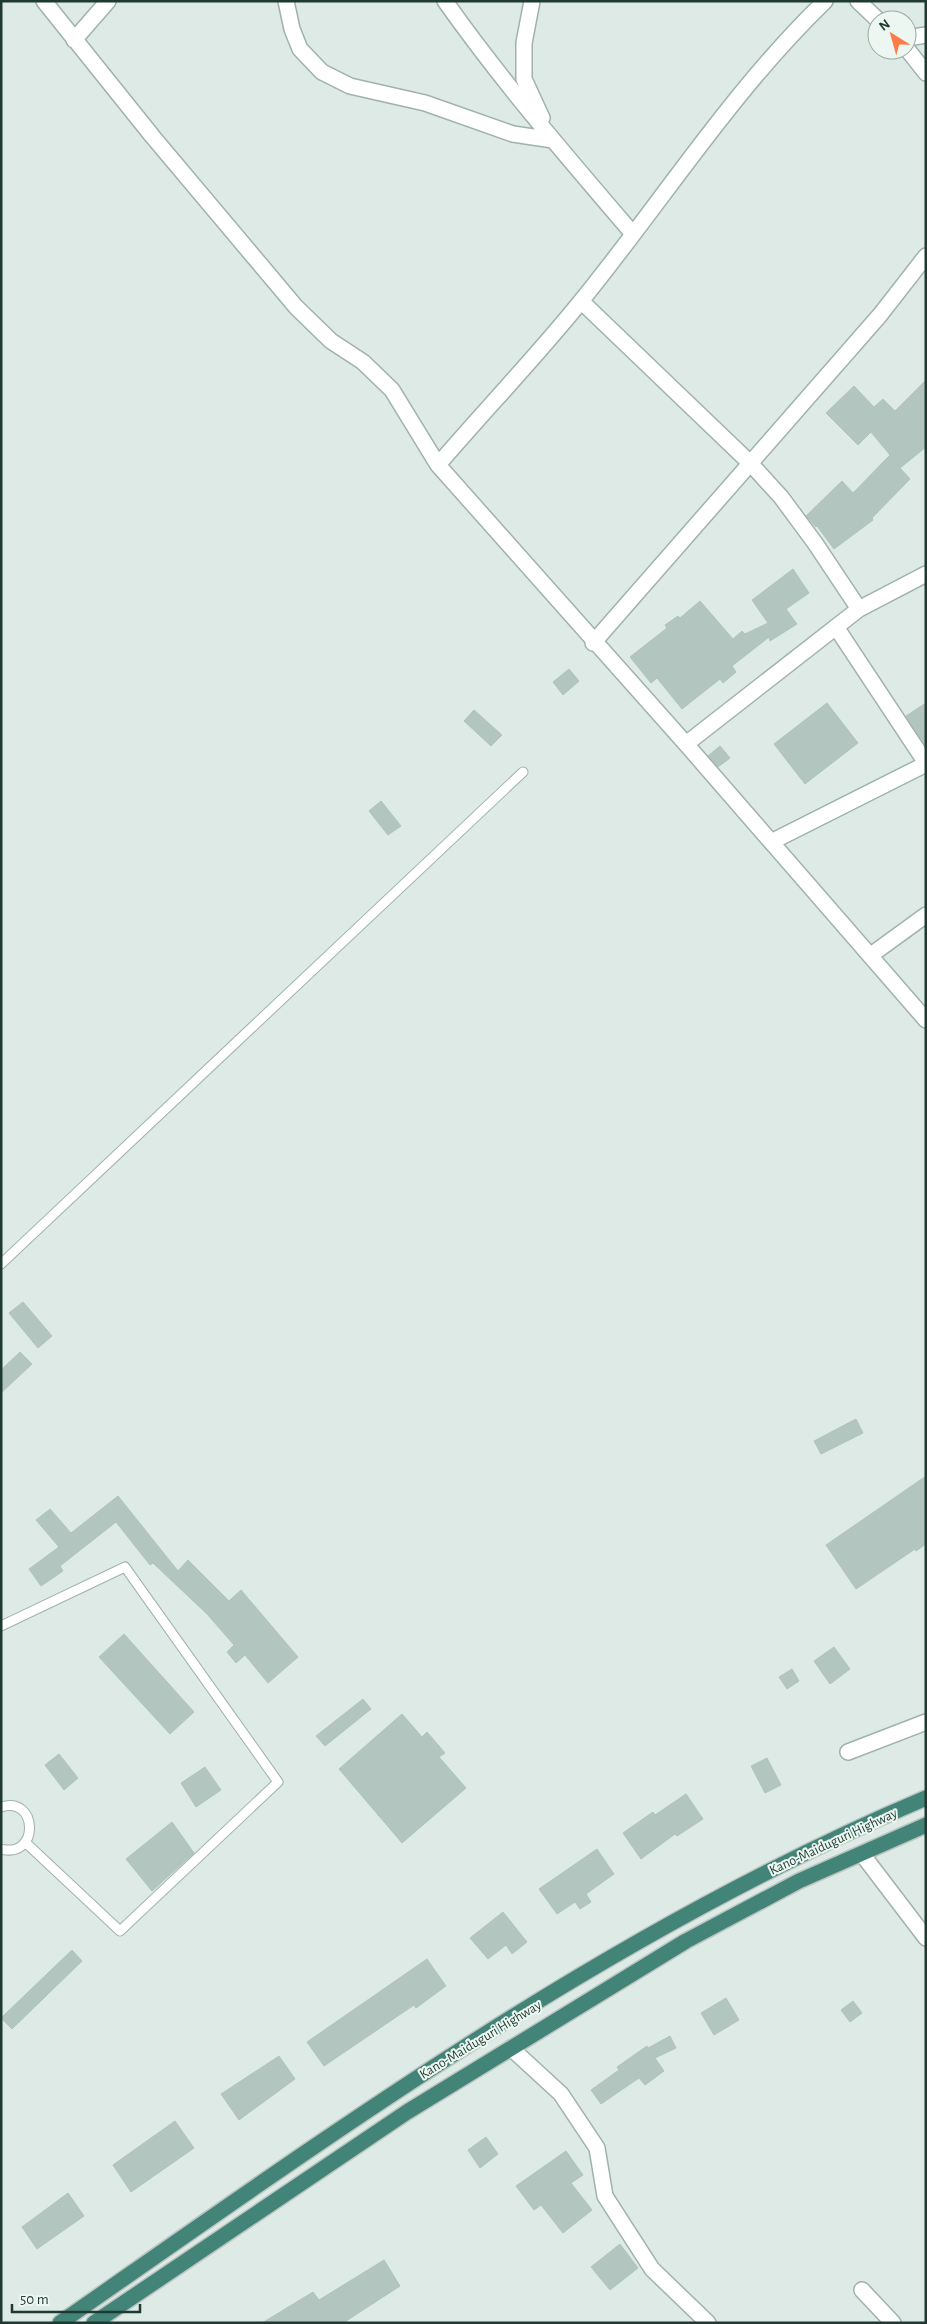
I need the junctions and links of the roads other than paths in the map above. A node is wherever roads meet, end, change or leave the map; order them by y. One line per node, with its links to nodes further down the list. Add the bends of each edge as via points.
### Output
1 (44, 1): 9 (street)
2 (108, 1): 9 (street)
3 (445, 1): 12 (street)
4 (532, 1): 12 (street, via 524,43 524,79)
5 (824, 1): 13 (street, via 796,29 703,140)
6 (858, 1): 8 (street)
7 (283, 2): 12 (street, via 300,49 322,72 350,86 425,103 513,134)
8 (867, 10)
9 (74, 40): 17 (street, via 296,307 331,341 363,362 392,390)
10 (915, 60): 11 (street)
11 (926, 73)
12 (553, 140): 13 (street)
13 (633, 234): 15 (street)
14 (923, 265): 16 (street)
15 (581, 301): 16 (street); 17 (street)
16 (750, 463): 19 (street, via 781,498); 21 (street)
17 (438, 465): 21 (street)
18 (926, 574): 19 (street)
19 (859, 608): 20 (street)
20 (836, 627): 22 (street); 23 (street)
21 (593, 642): 22 (street)
22 (686, 744): 25 (street)
23 (926, 764): 25 (street)
24 (523, 772): 29 (lane)
25 (771, 842): 27 (street)
26 (926, 915): 27 (street)
27 (871, 955): 28 (street)
28 (926, 1020)
29 (1, 1264)
30 (1, 1626): 36 (lane, via 125,1567 278,1782 120,1931)
31 (926, 1722): 32 (street)
32 (848, 1752)
33 (926, 1798): 43 (highway, Kano-Maiduguri Highway, via 788,1861 675,1920 393,2092)
34 (1, 1807): 36 (lane, via 13,1806 26,1814 30,1828)
35 (926, 1825): 38 (highway, Kano-Maiduguri Highway)
36 (25, 1842): 37 (lane, via 19,1847)
37 (2, 1850)
38 (862, 1854): 39 (street); 40 (highway, Kano-Maiduguri Highway, via 800,1881 686,1941)
39 (926, 1938)
40 (511, 2048): 42 (highway, Kano-Maiduguri Highway, via 407,2112); 44 (street, via 561,2094 597,2148 605,2196 652,2269)
41 (862, 2290): 45 (street)
42 (103, 2320)
43 (60, 2323)
44 (708, 2323)
45 (893, 2323)

